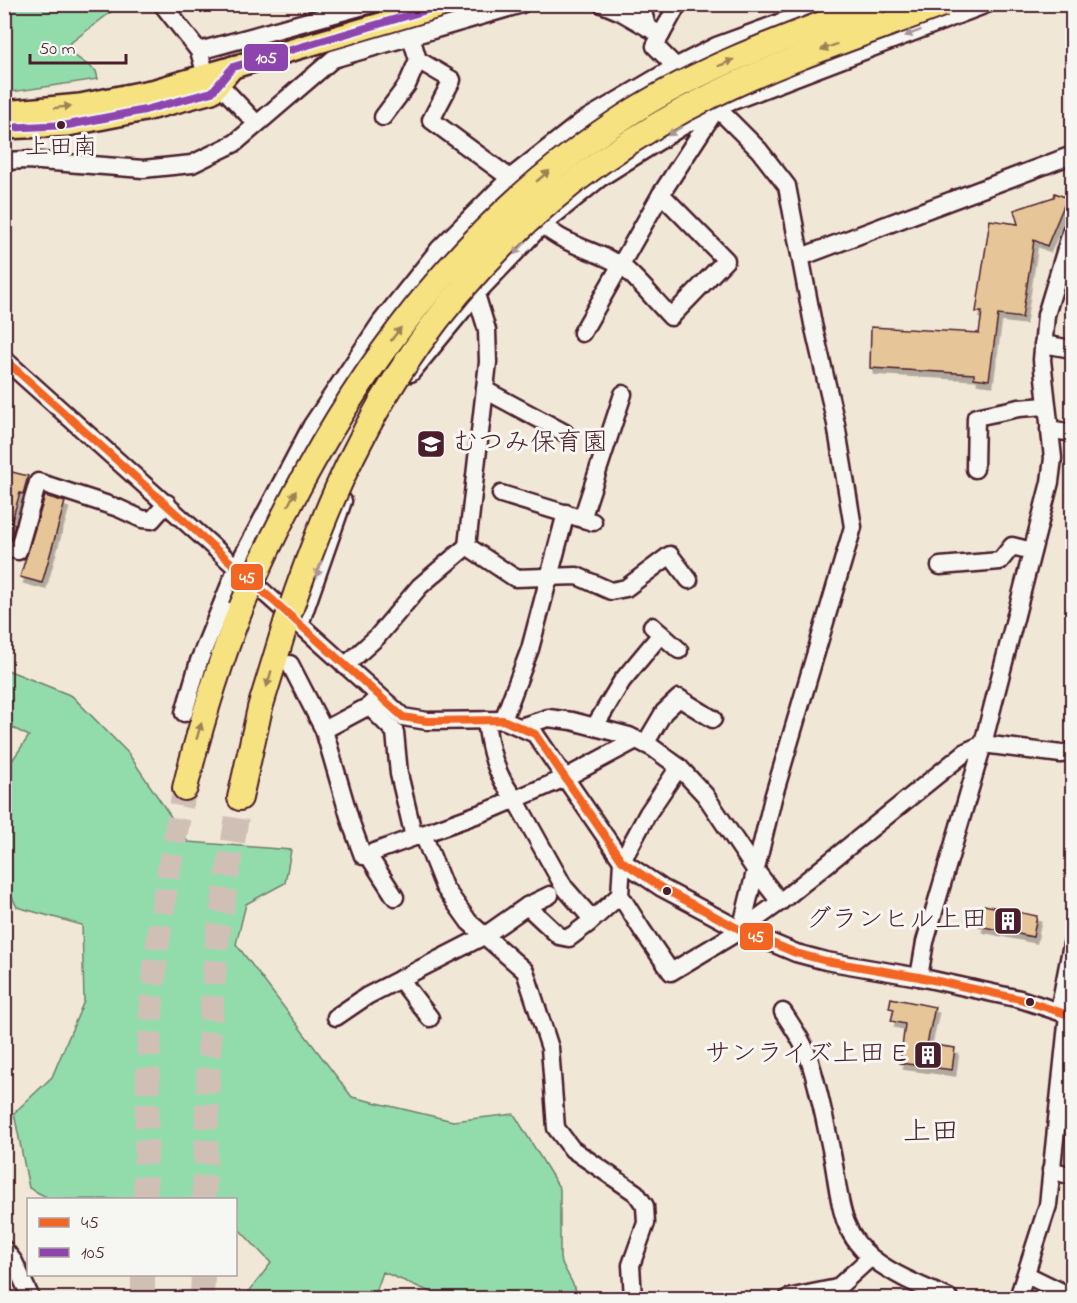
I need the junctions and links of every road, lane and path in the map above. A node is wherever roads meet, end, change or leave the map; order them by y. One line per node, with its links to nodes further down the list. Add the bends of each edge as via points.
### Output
1 (162, 4): 14 (street)
2 (371, 4): 14 (street)
3 (449, 4): 12 (main road)
4 (522, 4): 12 (street)
5 (602, 4): 13 (street)
6 (641, 4): 13 (street)
7 (678, 4): 13 (street)
8 (831, 4): 16 (street, via 716,46)
9 (875, 4): 70 (highway, one-way to 9, bridge, via 218,670 274,533 359,386 439,278 512,203 588,141 634,110 699,76)
10 (943, 4): 53 (highway, one-way to 53, bridge, via 711,96 602,160 523,226 460,292 421,341 383,400 326,514 302,574)
11 (987, 4): 18 (street, one-way to 18)
12 (401, 20): 15 (street); 17 (main road, via 233,67); 21 (street, via 333,59)
13 (654, 31): 16 (street, via 655,46)
14 (199, 51): 17 (street)
15 (418, 60): 20 (street, via 407,85); 25 (street, via 452,80 431,120)
16 (675, 67): 18 (street); 25 (street, via 581,122)
17 (213, 80): 19 (main road, one-way to 17, via 80,105); 21 (street); 22 (main road, via 212,92 115,117 68,125)
18 (717, 107): 26 (street); 27 (street, one-way to 27, via 600,178); 29 (street, via 787,186)
19 (4, 111)
20 (383, 117)
21 (256, 123): 24 (street, via 235,143 192,164 143,169)
22 (4, 128)
23 (1072, 155): 29 (street)
24 (4, 161)
25 (510, 178): 27 (street); 50 (street, via 439,249 381,322 312,425)
26 (662, 194): 30 (street); 30 (street, via 726,260 671,316)
27 (542, 225): 30 (street); 31 (street, one-way to 31)
28 (1072, 229): 33 (street, via 1047,315)
29 (801, 257): 76 (street, via 853,527 772,798)
30 (621, 265): 32 (street)
31 (476, 294): 36 (street, via 487,330); 53 (street, one-way to 53, via 392,397 370,431)
32 (582, 333)
33 (1043, 344): 34 (street); 38 (street)
34 (1072, 349)
35 (4, 359): 44 (street)
36 (485, 390): 40 (street); 46 (street)
37 (622, 394): 45 (street)
38 (1046, 406): 39 (street); 42 (street, via 976,417)
39 (1049, 429): 41 (street); 48 (street, via 1051,474)
40 (565, 433)
41 (1072, 433)
42 (975, 469)
43 (501, 494): 45 (street)
44 (167, 503): 47 (street, via 152,520 142,519 38,482 18,551); 50 (street)
45 (581, 518): 51 (street)
46 (466, 546): 51 (street, via 515,578); 56 (street, via 420,586 377,637)
47 (4, 547)
48 (1032, 551): 49 (street, via 1012,546 1000,561); 66 (street)
49 (940, 566)
50 (237, 567): 53 (street); 58 (street, via 199,661)
51 (548, 578): 52 (street, via 578,576 611,591 626,588 670,555); 61 (street, via 530,649)
52 (689, 580)
53 (293, 624): 56 (street); 71 (highway, one-way to 71, via 260,708)
54 (679, 651): 62 (street, via 656,630)
55 (290, 664): 64 (street)
56 (345, 666): 57 (street)
57 (374, 701): 60 (street, via 404,717 427,721); 64 (street); 73 (street, via 395,732 399,774)
58 (184, 713)
59 (713, 719): 65 (street, via 679,698)
60 (486, 720): 61 (street); 72 (street, via 490,751 505,787)
61 (503, 720): 63 (street)
62 (595, 726): 63 (street, via 548,718); 65 (street)
63 (520, 727): 69 (street, via 535,734)
64 (324, 730): 74 (street, via 351,823 363,856)
65 (640, 742): 68 (street); 69 (street)
66 (983, 744): 67 (street, via 1061,754); 80 (street, via 967,751); 86 (street, via 925,942)
67 (1072, 751)
68 (679, 767): 75 (street); 76 (street, via 705,795)
69 (566, 778): 72 (street); 75 (street)
70 (185, 788)
71 (240, 798)
72 (515, 799): 73 (street); 82 (street, via 564,887)
73 (419, 835): 74 (street); 84 (street, via 444,887)
74 (368, 855): 79 (street)
75 (622, 861): 78 (street); 83 (street, via 662,888)
76 (756, 871): 80 (street); 83 (street)
77 (550, 895): 81 (street)
78 (620, 895): 82 (street); 83 (street, via 671,972)
79 (395, 897)
80 (780, 902): 83 (street)
81 (527, 906): 82 (street, via 559,936 569,938); 84 (street)
82 (592, 920)
83 (741, 930): 86 (street, via 796,953)
84 (484, 936): 87 (street); 99 (street, via 525,971 550,1048 556,1128 572,1149 636,1193 645,1206 646,1223 631,1266)
85 (1072, 944): 89 (street)
86 (919, 977): 89 (street, via 1020,999)
87 (400, 979): 90 (street); 91 (street)
88 (783, 1012): 95 (street, via 811,1064 838,1197 850,1234)
89 (1066, 1014): 92 (street)
90 (336, 1017)
91 (430, 1018)
92 (1051, 1170): 93 (street); 96 (street, via 1048,1205)
93 (1072, 1176)
94 (4, 1249): 98 (street)
95 (870, 1257): 100 (street, via 837,1288); 101 (street, via 895,1274)
96 (1027, 1275): 97 (street); 102 (street)
97 (1072, 1297)
98 (31, 1299)
99 (633, 1299)
100 (788, 1299)
101 (949, 1299)
102 (1018, 1299)

